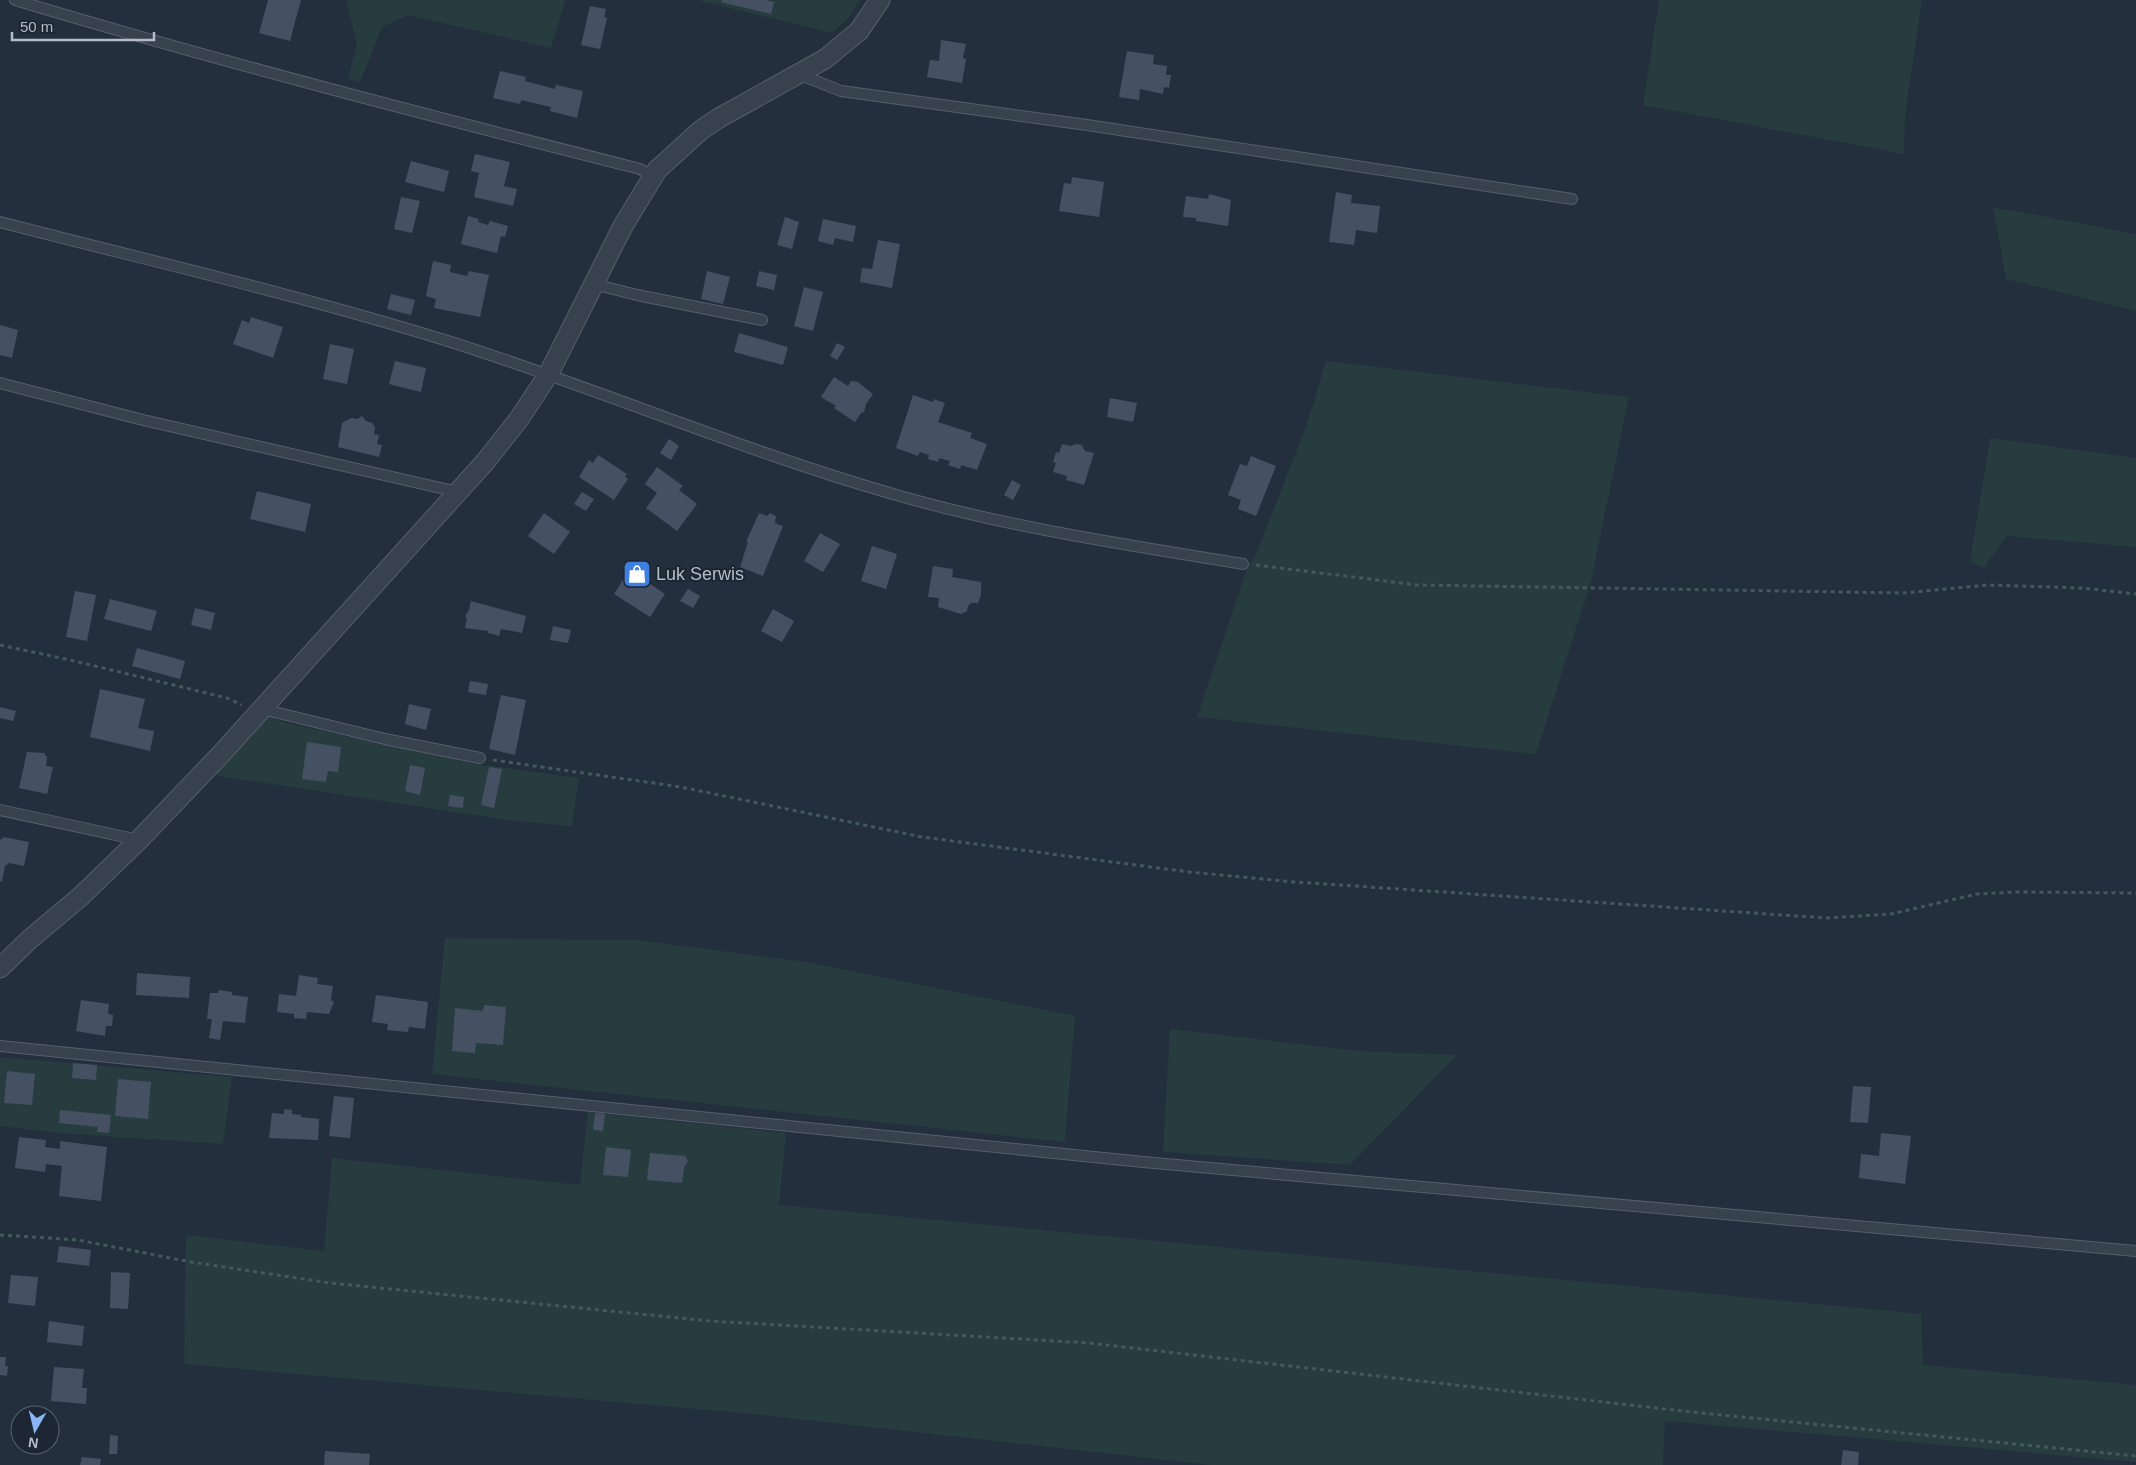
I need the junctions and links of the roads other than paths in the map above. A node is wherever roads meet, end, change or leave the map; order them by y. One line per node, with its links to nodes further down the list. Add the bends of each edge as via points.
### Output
1 (15, 0): 4 (lane, via 417,113 640,169)
2 (880, 0): 3 (street, via 859,31 825,59)
3 (798, 74): 4 (street, via 701,130); 5 (lane, via 840,91)
4 (652, 176): 7 (street)
5 (1572, 199)
6 (0, 222): 9 (lane, via 238,282 450,342)
7 (593, 284): 8 (lane, via 637,296); 9 (street)
8 (762, 320)
9 (548, 374): 11 (street, via 519,419); 12 (lane, via 763,452 900,496 1075,536)
10 (0, 383): 11 (lane, via 143,420)
11 (458, 492): 13 (street)
12 (1243, 564)
13 (260, 710): 14 (lane); 16 (street)
14 (480, 758)
15 (0, 810): 16 (lane)
16 (139, 840): 17 (street)
17 (0, 968)
18 (0, 1046): 19 (lane, via 1143,1162)
19 (2136, 1251)

